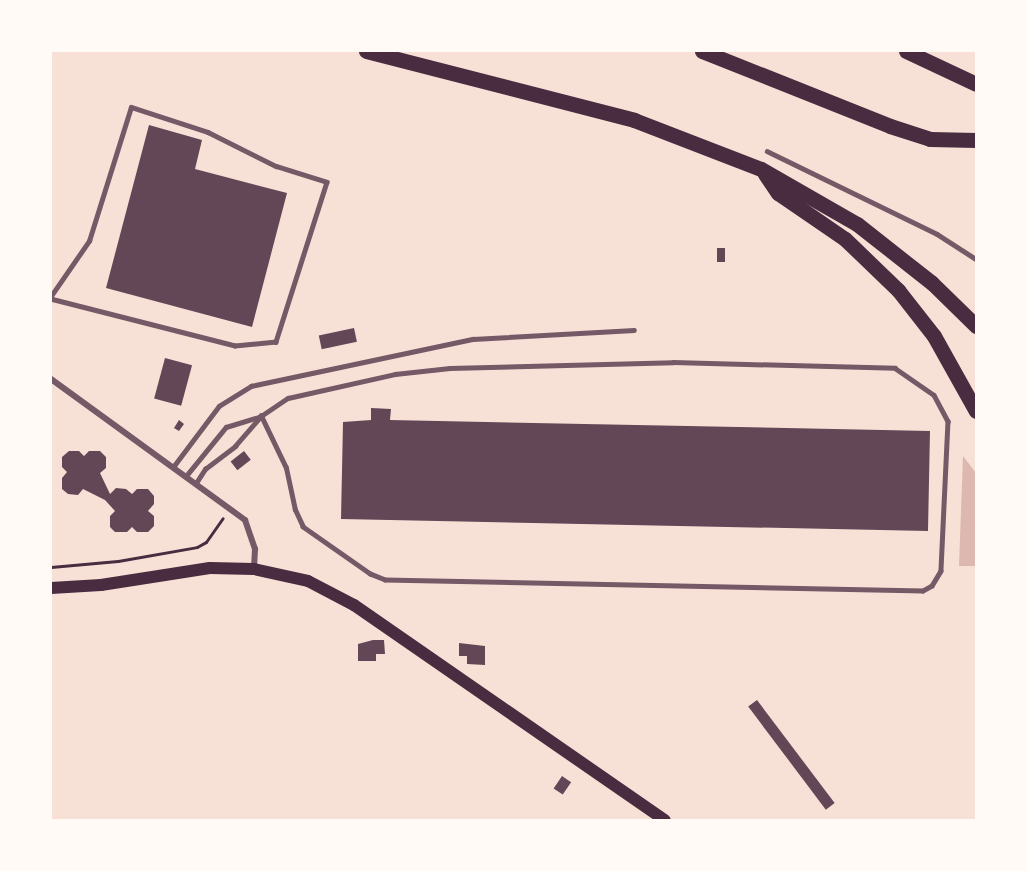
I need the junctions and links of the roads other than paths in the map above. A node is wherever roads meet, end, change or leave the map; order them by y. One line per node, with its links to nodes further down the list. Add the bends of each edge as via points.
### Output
1 (366, 51): 7 (highway, via 634,120)
2 (702, 51): 5 (highway, via 930,139)
3 (906, 51): 4 (highway)
4 (976, 84)
5 (976, 140)
6 (767, 150): 8 (lane, via 937,234)
7 (761, 169): 10 (highway, via 857,224 932,283); 13 (highway, via 778,193 846,239 898,290 934,336)
8 (976, 259)
9 (51, 298): 9 (lane, via 235,346 276,342 327,182 276,166 208,132 131,107 89,241)
10 (976, 326)
11 (634, 330): 15 (lane, via 473,339 251,386 219,406)
12 (51, 379): 15 (street)
13 (976, 411)
14 (261, 416): 14 (lane, via 286,468 303,527 370,574 385,580 922,591 932,586 942,571 948,421 934,395 895,368 673,362 450,368 323,388 288,398); 16 (lane, via 226,427); 17 (lane, via 235,446 205,469)
15 (173, 467): 16 (street)
16 (186, 476): 17 (street)
17 (196, 483): 18 (street, via 245,520 255,549)
18 (254, 569): 19 (main road, via 195,569 102,585); 20 (main road, via 283,573 335,593)
19 (51, 588)
20 (665, 820)

